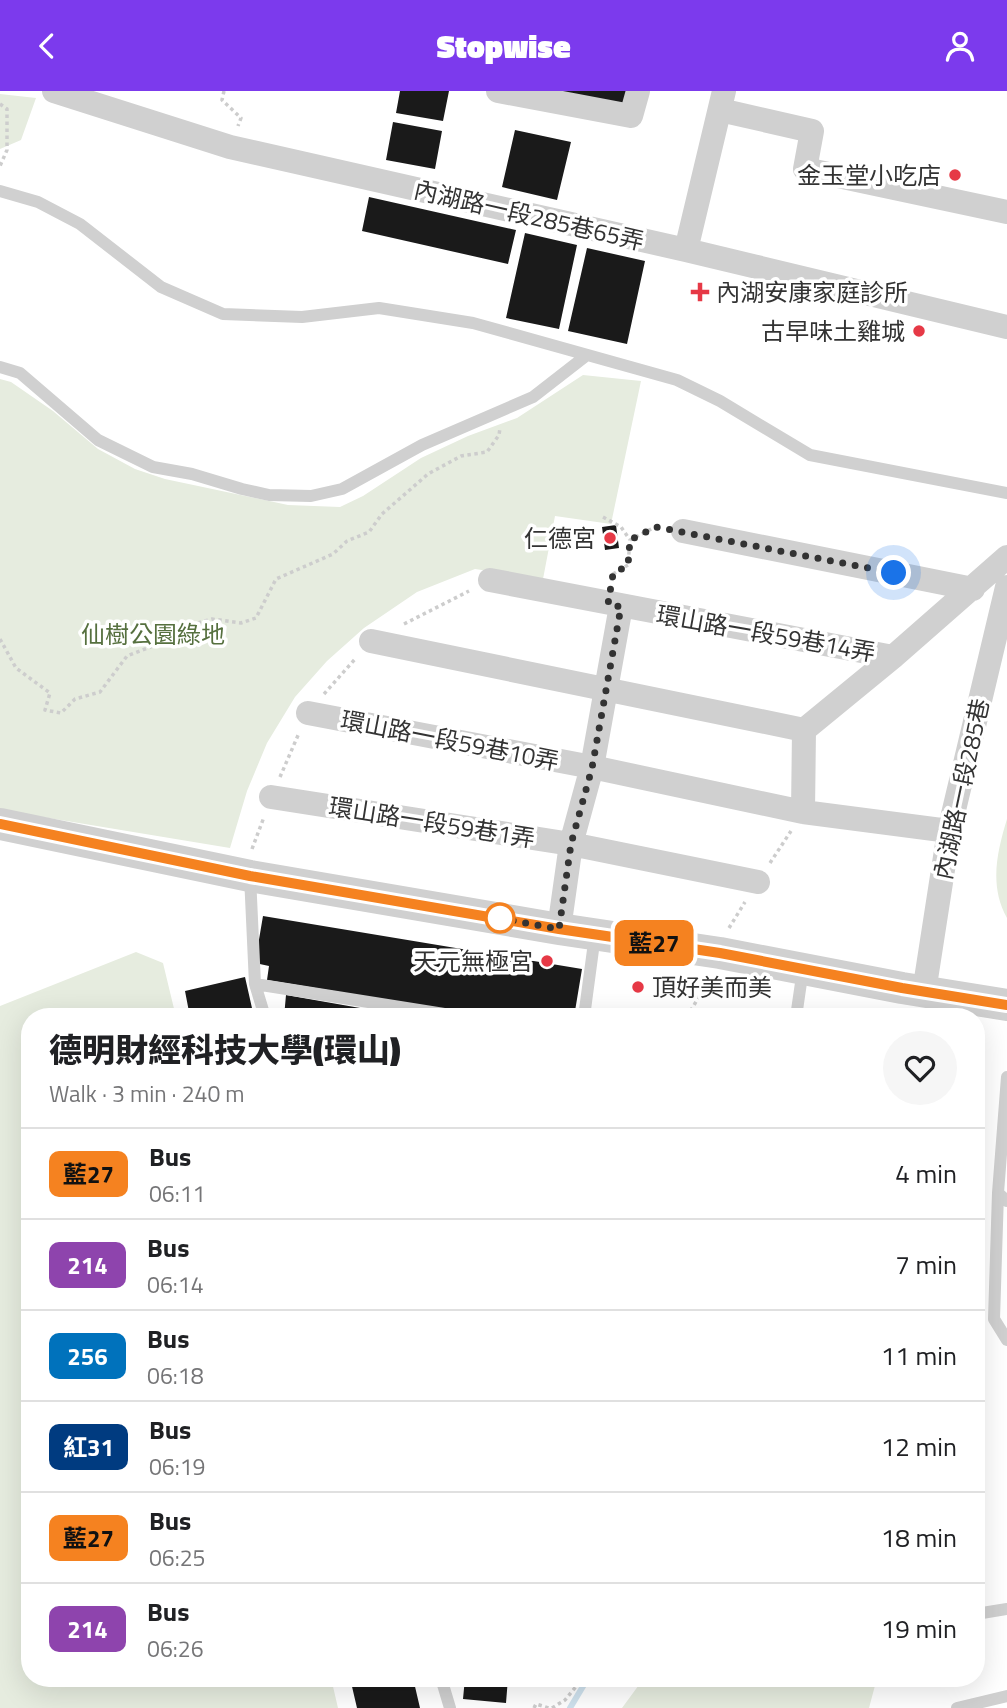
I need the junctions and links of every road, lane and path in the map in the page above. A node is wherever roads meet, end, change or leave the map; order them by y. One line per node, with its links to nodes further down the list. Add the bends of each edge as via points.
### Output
1 (54, 91): 11 (street, 內湖路一段285巷65弄, via 230,147)
2 (224, 91): 5 (path)
3 (498, 91): 4 (street, via 631,116)
4 (638, 91)
5 (222, 100)
6 (722, 101): 10 (street, via 813,131 805,169); 11 (street)
7 (0, 104): 8 (path, via 7,109 7,150)
8 (0, 166)
9 (0, 191): 13 (lane, via 38,202 80,224 161,287 223,314 302,317 379,308 473,323)
10 (1007, 212)
11 (686, 250): 12 (street, 內湖路一段285巷65弄)
12 (1007, 327)
13 (587, 355): 15 (lane, via 533,397); 16 (lane, via 677,380 810,455)
14 (0, 367): 15 (lane, via 20,373 98,440 153,467 269,495 311,496 342,489 422,445)
15 (502, 409): 25 (path, via 499,435 487,452 461,456 428,474 382,514 369,532 276,579 256,618 241,623 212,619 175,629 163,642 127,656 100,692 75,699 61,713 45,710 50,693 16,668)
16 (1007, 493)
17 (603, 517): 19 (path, via 621,527)
18 (683, 531): 19 (path, via 656,527); 23 (street)
19 (630, 540): 24 (path, via 628,565 613,574)
20 (1007, 557): 23 (street, 環山路一段59巷14弄)
21 (490, 580): 24 (street, 環山路一段59巷14弄); 26 (path)
22 (1007, 587): 35 (street, 內湖路一段285巷)
23 (973, 589): 27 (street, 環山路一段59巷14弄)
24 (614, 605): 27 (street, 環山路一段59巷14弄); 28 (street)
25 (0, 639)
26 (371, 641): 28 (street); 29 (path)
27 (893, 657): 30 (street)
28 (606, 691): 30 (street); 31 (street)
29 (308, 713): 31 (street, 環山路一段59巷10弄); 32 (path)
30 (804, 730): 33 (street)
31 (592, 768): 33 (street, 環山路一段59巷10弄); 36 (street)
32 (271, 797): 36 (street, 環山路一段59巷1弄); 37 (path, via 252,848)
33 (803, 812): 35 (street, 環山路一段59巷10弄)
34 (0, 824): 37 (street)
35 (948, 831): 44 (street, 內湖路一段285巷)
36 (571, 844): 38 (street, 環山路一段59巷1弄); 39 (street)
37 (250, 876): 39 (street); 43 (lane)
38 (758, 882)
39 (559, 929): 40 (street)
40 (595, 934): 41 (street); 48 (lane)
41 (803, 969): 44 (street); 50 (lane)
42 (711, 976): 49 (path)
43 (255, 984): 46 (lane); 47 (lane)
44 (924, 992): 45 (street)
45 (1007, 1005)
46 (262, 1008)
47 (406, 1008)
48 (585, 1008)
49 (692, 1008)
50 (797, 1008)
51 (1007, 1077): 52 (lane)
52 (1003, 1197): 53 (lane, via 994,1319)
53 (1007, 1340)
54 (1007, 1609): 55 (lane)
55 (985, 1613)
56 (444, 1687): 59 (lane)
57 (576, 1687): 61 (path)
58 (1007, 1696): 62 (lane)
59 (450, 1708)
60 (534, 1708): 61 (path, via 536,1704)
61 (550, 1708)
62 (957, 1708)

